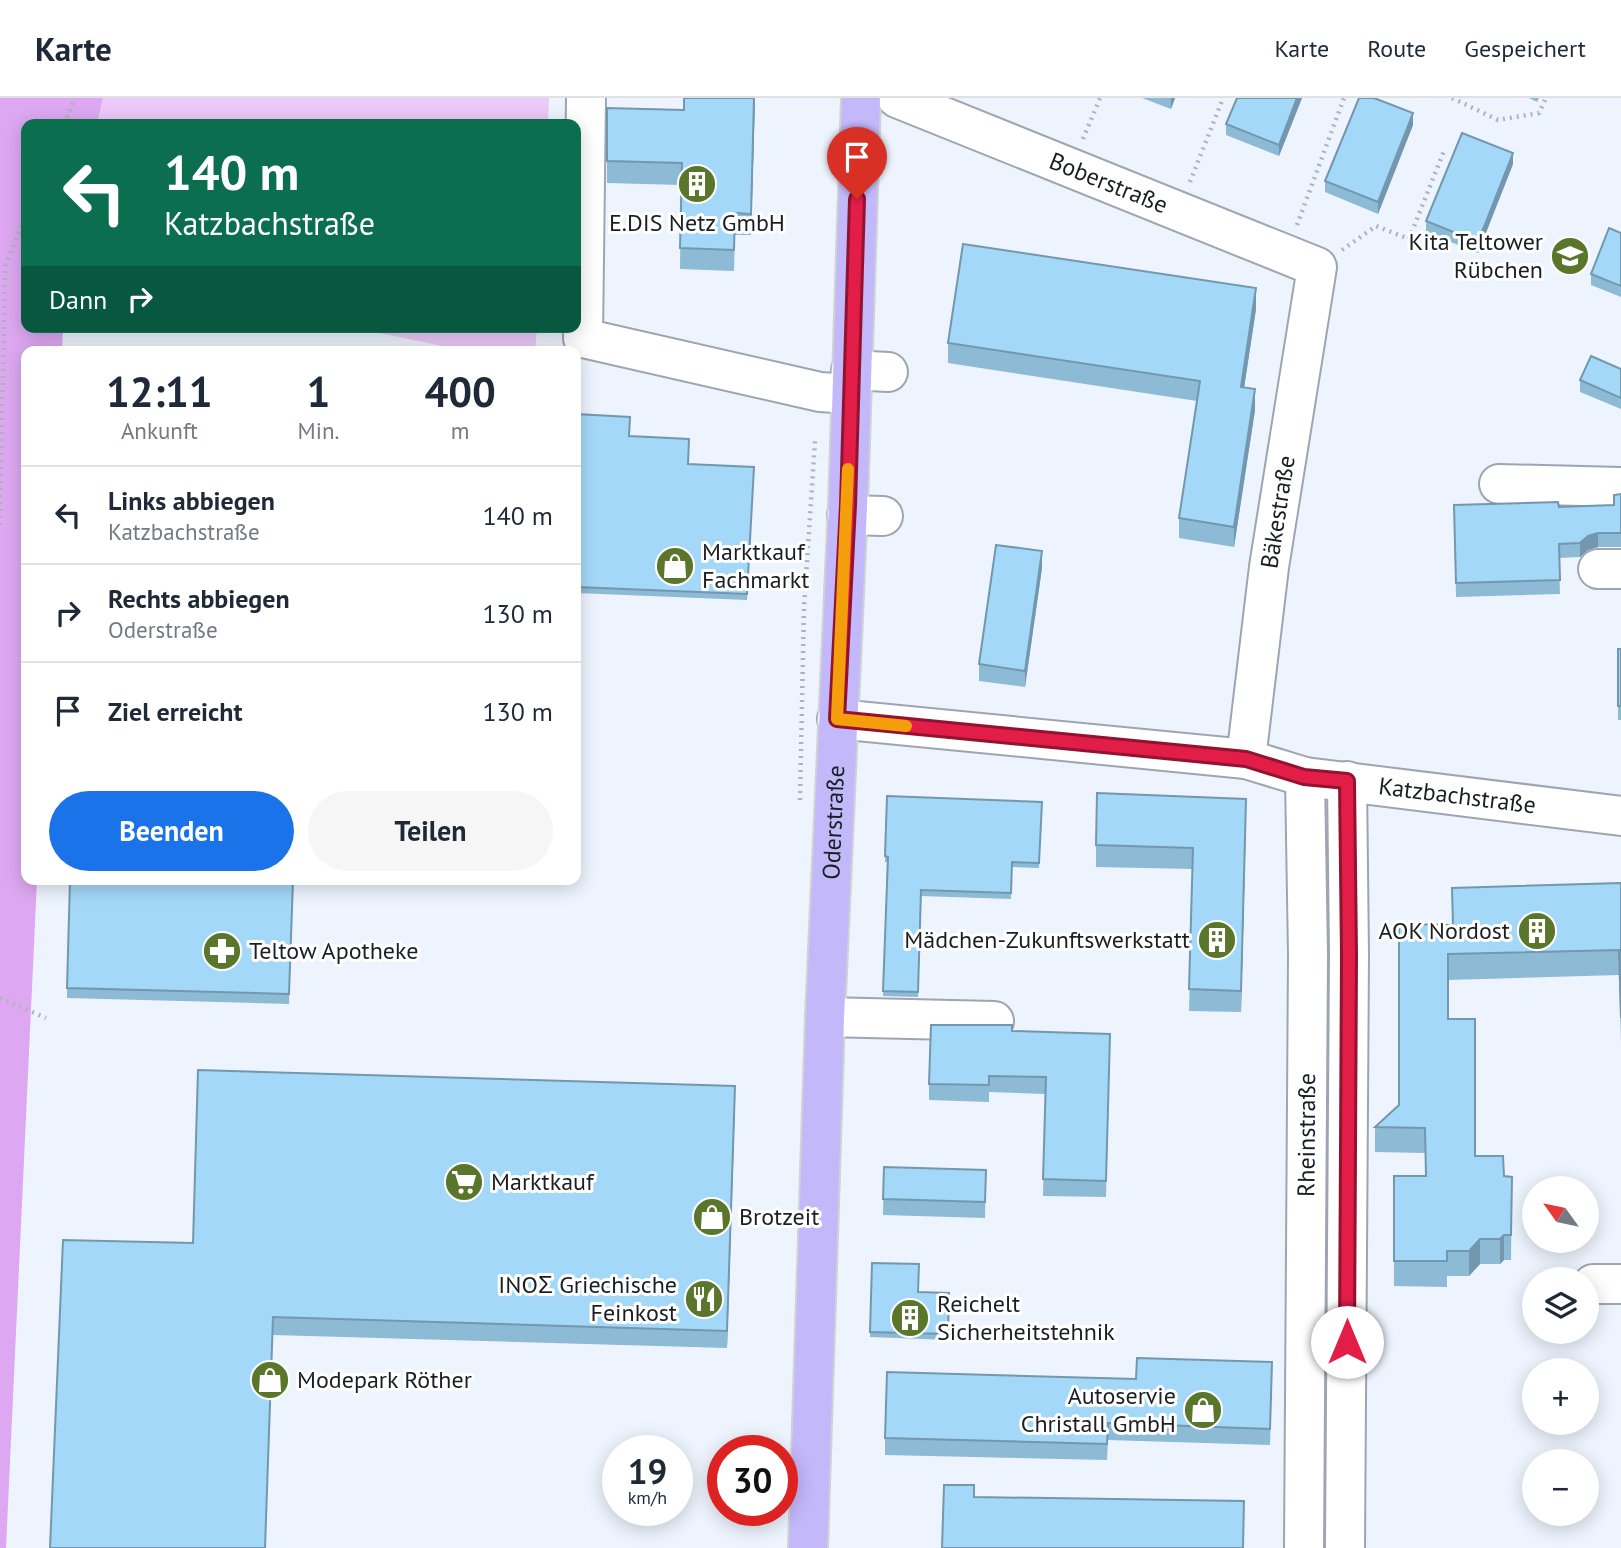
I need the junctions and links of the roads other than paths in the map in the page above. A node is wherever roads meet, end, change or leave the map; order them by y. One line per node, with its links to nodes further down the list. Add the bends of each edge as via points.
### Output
1 (586, 98): 5 (street, via 583,338 820,392)
2 (861, 98): 5 (main road, Oderstraße)
3 (897, 98): 4 (street, Boberstraße)
4 (1302, 261): 9 (street, Bäkestraße)
5 (863, 379): 8 (main road, Oderstraße, via 865,516)
6 (1499, 484): 7 (street)
7 (1621, 487)
8 (837, 719): 9 (street, Katzbachstraße); 15 (main road, Oderstraße)
9 (1246, 759): 10 (street, Katzbachstraße)
10 (1304, 777): 11 (street, Katzbachstraße); 13 (street, Rheinstraße)
11 (1347, 781): 12 (street, Katzbachstraße); 14 (street, Rheinstraße)
12 (1621, 816)
13 (1308, 955): 14 (street); 17 (street, Rheinstraße)
14 (1349, 955): 18 (street, Rheinstraße)
15 (825, 1017): 16 (street); 19 (main road, Oderstraße)
16 (994, 1021)
17 (1306, 1316): 18 (street); 20 (street, Rheinstraße)
18 (1347, 1316): 21 (street, Rheinstraße)
19 (808, 1548)
20 (1304, 1548)
21 (1345, 1548)

